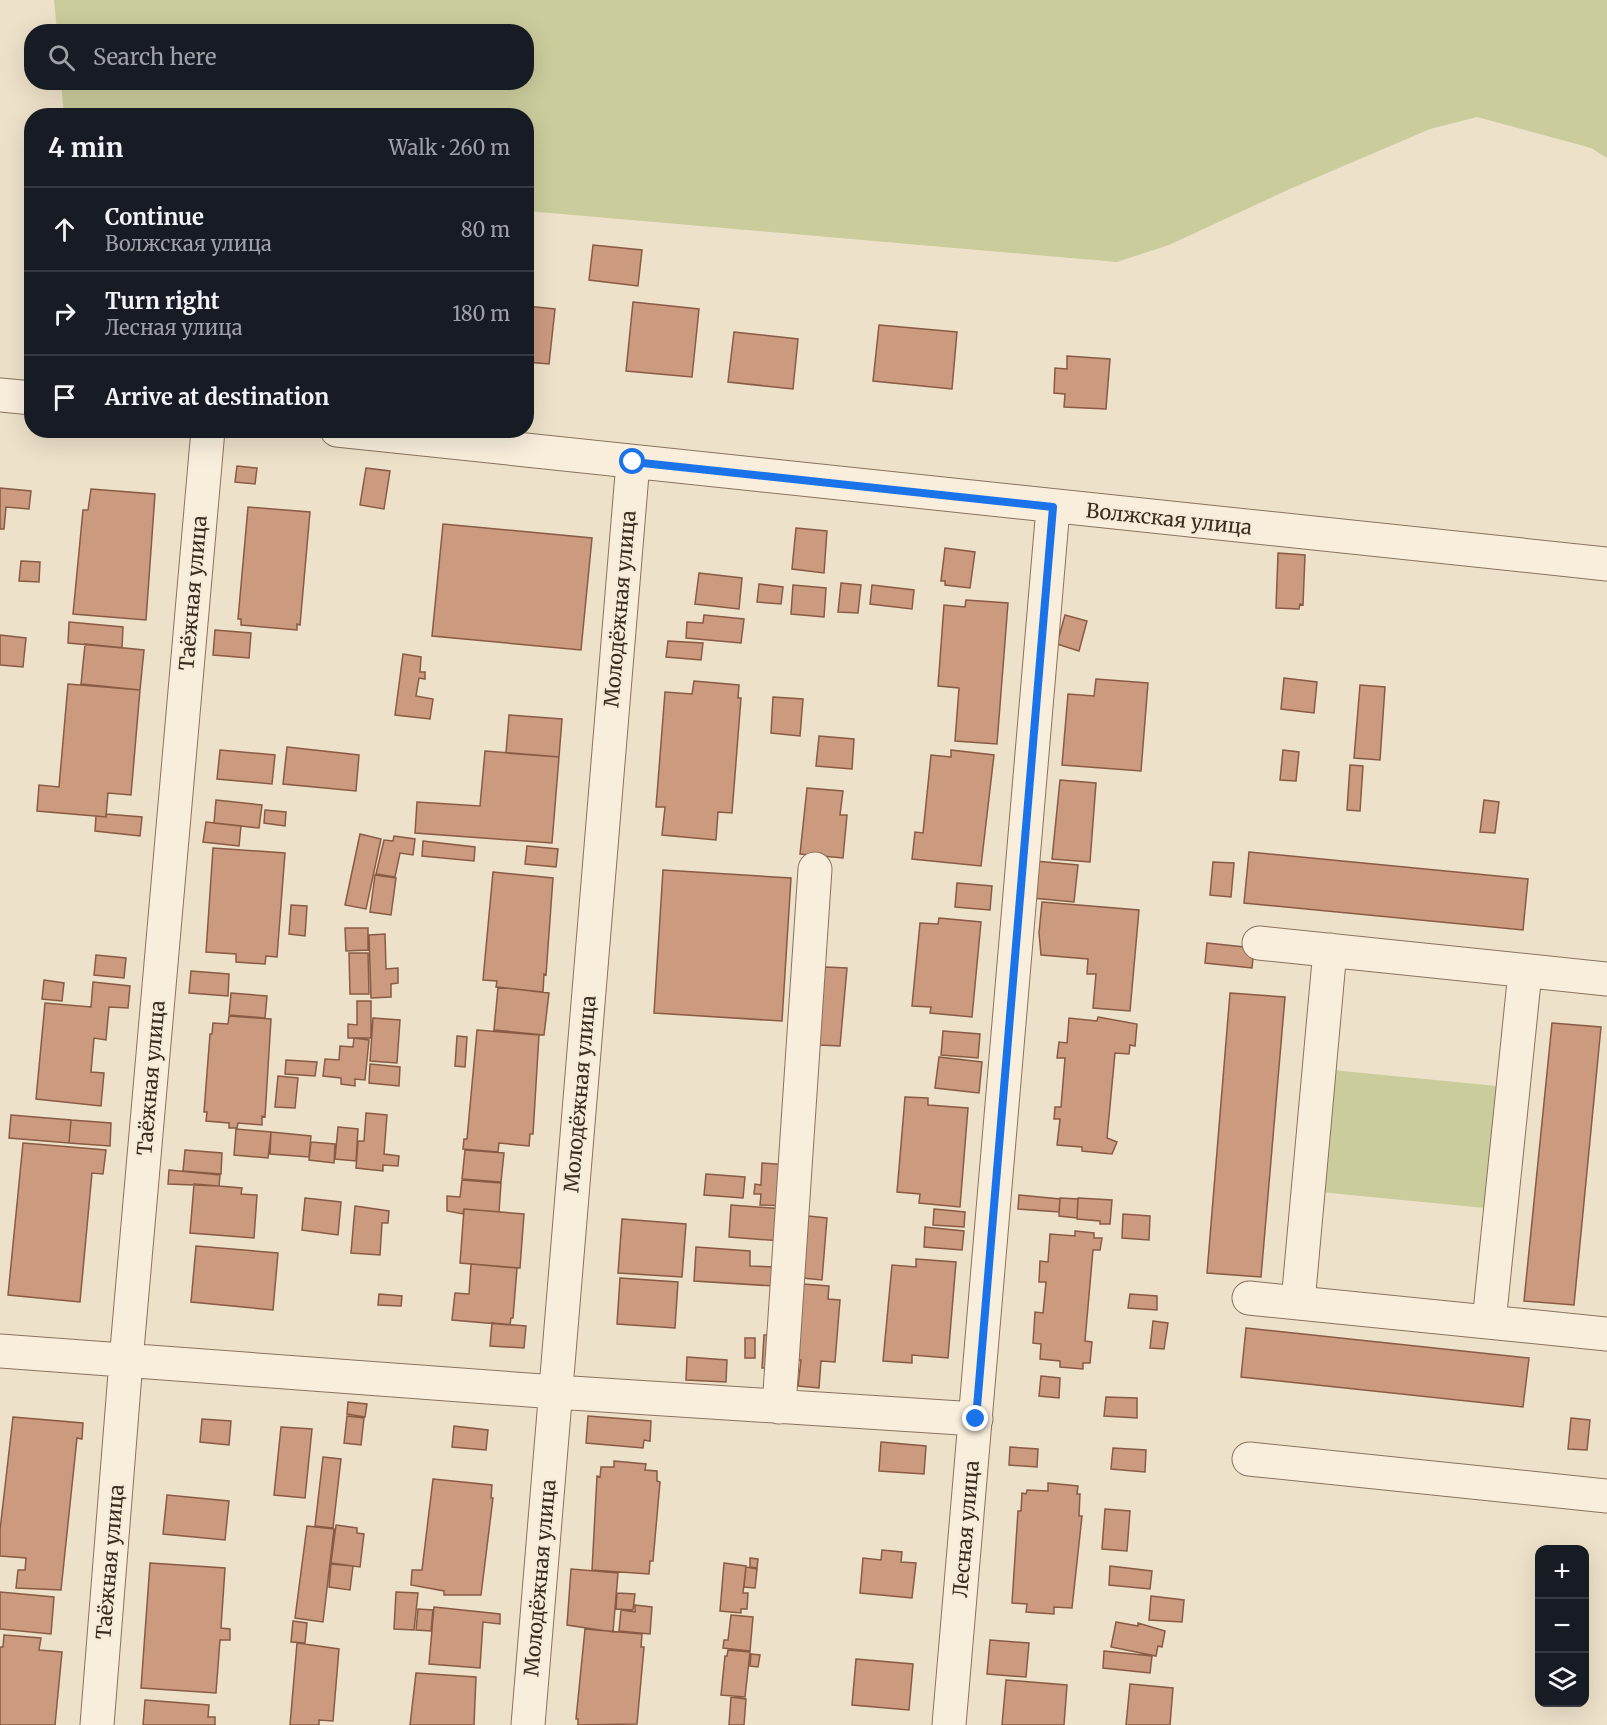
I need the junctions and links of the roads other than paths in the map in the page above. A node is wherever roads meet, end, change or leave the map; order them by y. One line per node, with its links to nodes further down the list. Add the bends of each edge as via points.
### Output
1 (0, 394): 2 (street)
2 (24, 397)
3 (207, 438): 18 (street, Таёжная улица)
4 (411, 438): 5 (street, Волжская улица)
5 (633, 462): 6 (street, Волжская улица); 19 (street, Молодёжная улица)
6 (1053, 507): 7 (street, Волжская улица); 21 (street, Лесная улица)
7 (1607, 564)
8 (815, 869): 20 (street)
9 (1258, 943): 10 (street)
10 (1330, 950): 11 (street); 14 (street)
11 (1525, 972): 12 (street); 15 (street)
12 (1607, 979)
13 (1249, 1298): 14 (street)
14 (1298, 1302): 15 (street)
15 (1489, 1322): 16 (street)
16 (1607, 1334)
17 (0, 1352): 18 (street)
18 (126, 1361): 19 (street); 24 (street, Таёжная улица)
19 (556, 1392): 20 (street); 25 (street, Молодёжная улица)
20 (779, 1407): 21 (street)
21 (976, 1419): 26 (street, Лесная улица)
22 (1249, 1459): 23 (street)
23 (1607, 1496)
24 (97, 1725)
25 (528, 1725)
26 (949, 1725)

